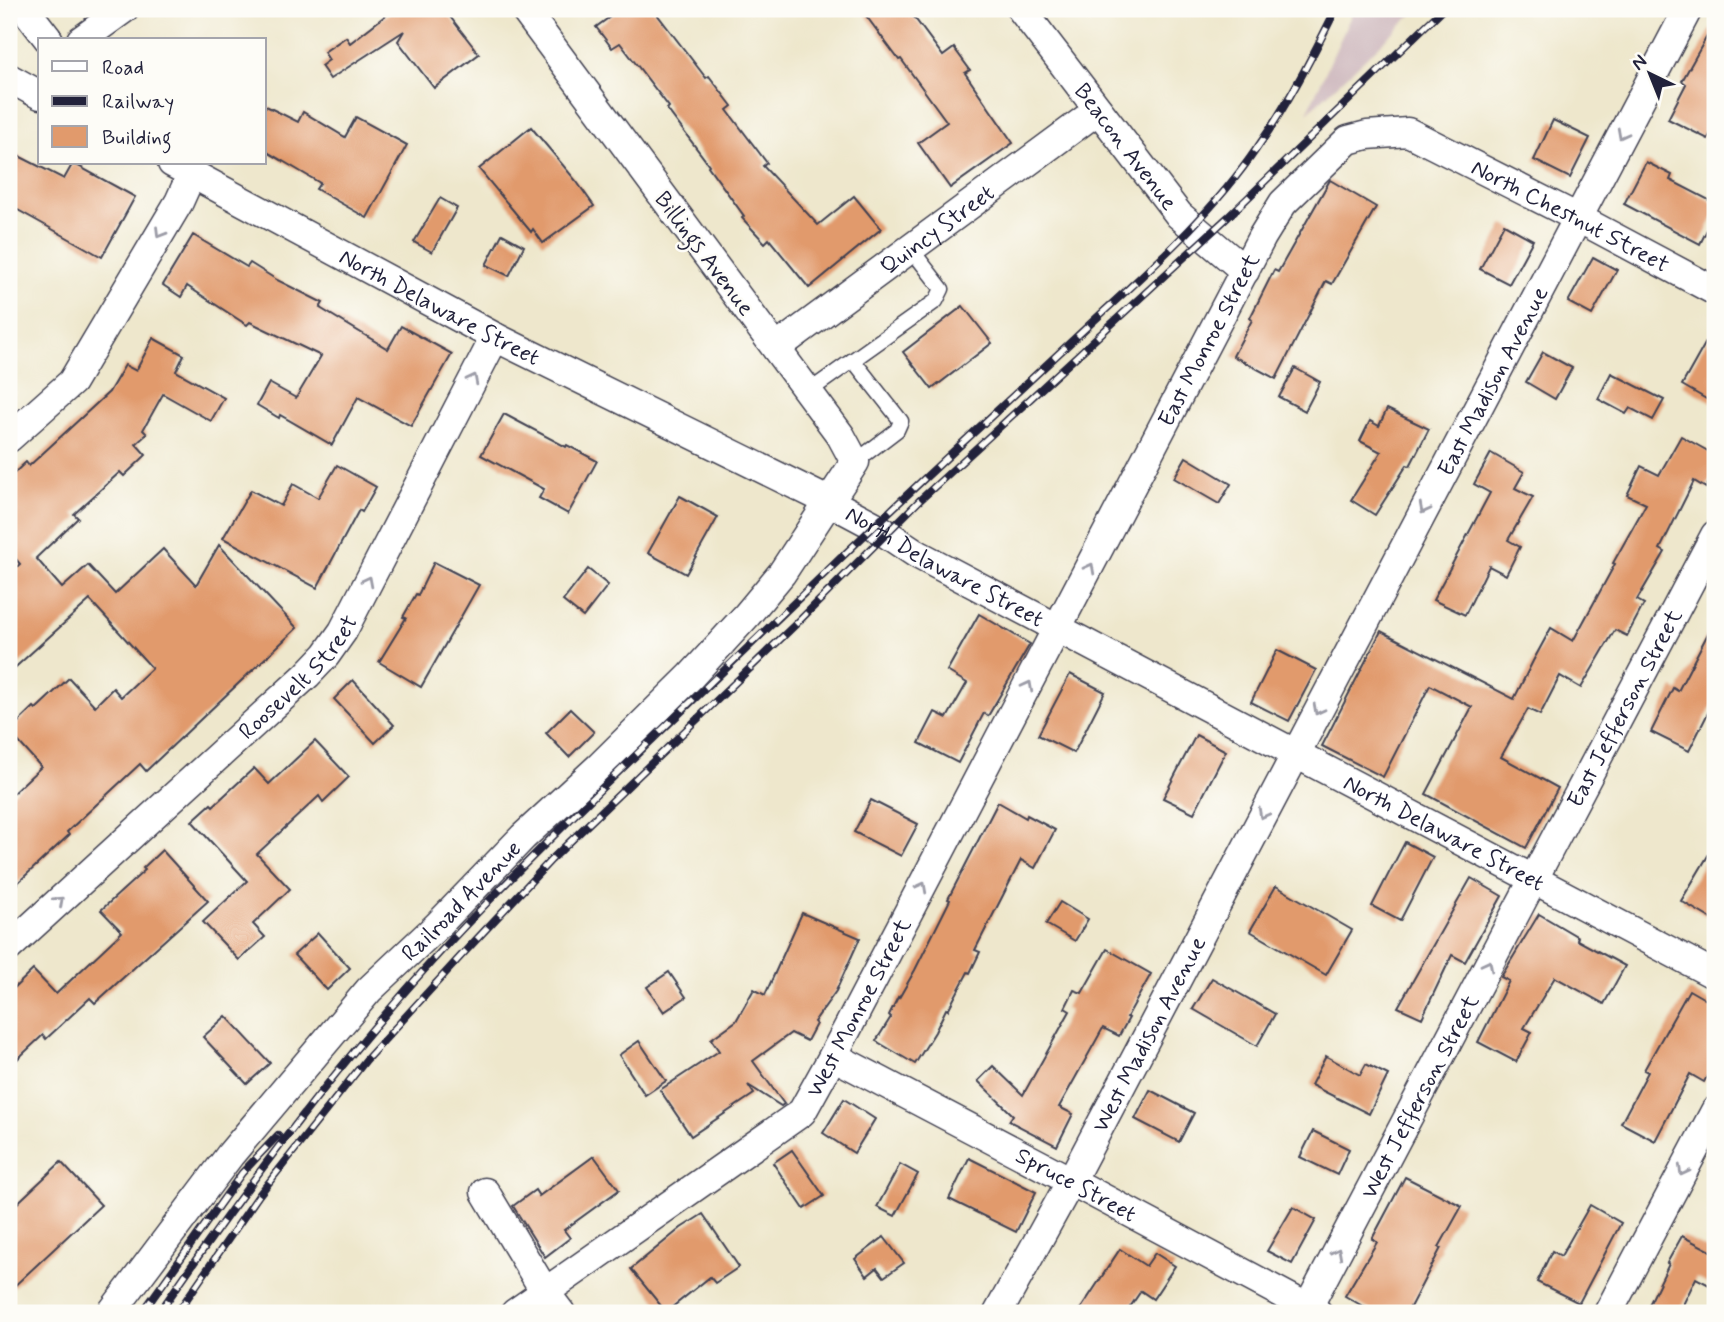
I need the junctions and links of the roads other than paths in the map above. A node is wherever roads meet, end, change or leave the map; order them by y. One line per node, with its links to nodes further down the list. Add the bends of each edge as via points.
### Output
1 (25, 9): 6 (street)
2 (124, 9): 7 (street)
3 (524, 9): 16 (street, Billings Avenue)
4 (1021, 9): 8 (street, Beacon Avenue)
5 (1688, 9): 11 (street, East Madison Avenue, one-way to 11)
6 (47, 38)
7 (84, 38)
8 (1098, 110): 12 (street, Quincy Street); 13 (street, Beacon Avenue, via 1179,215)
9 (1425, 141): 11 (street, North Chestnut Street); 13 (street, East Monroe Street, via 1408,132 1348,139 1283,203)
10 (182, 168): 15 (street, North Delaware Street); 19 (street, one-way to 19, via 179,202 72,382)
11 (1578, 218): 14 (street, North Chestnut Street); 24 (street, East Madison Avenue, one-way to 24)
12 (911, 249): 16 (street, Quincy Street); 17 (lane, via 942,289 936,301)
13 (1245, 271): 23 (street, East Monroe Street, one-way to 13)
14 (1715, 291)
15 (495, 337): 21 (street, North Delaware Street); 26 (street, Roosevelt Street, one-way to 15, via 326,655 343,631)
16 (776, 348): 18 (street, Billings Avenue)
17 (853, 360): 18 (lane); 20 (lane, via 901,421 897,430)
18 (808, 392): 20 (street, Billings Avenue)
19 (9, 438)
20 (855, 462): 21 (street)
21 (828, 501): 23 (street, North Delaware Street); 34 (street, Railroad Avenue, via 782,573 691,677 369,990 230,1155)
22 (1715, 535): 25 (street, East Jefferson Street)
23 (1058, 628): 24 (street, North Delaware Street); 28 (street, West Monroe Street, one-way to 23)
24 (1295, 754): 25 (street, North Delaware Street); 30 (street, West Madison Avenue, one-way to 30)
25 (1533, 879): 27 (street, North Delaware Street); 33 (street, West Jefferson Street, one-way to 25)
26 (9, 947)
27 (1715, 975)
28 (833, 1056): 30 (street, Spruce Street); 32 (street, West Monroe Street, via 802,1112)
29 (1715, 1111): 37 (street, one-way to 37)
30 (1071, 1181): 33 (street, Spruce Street); 36 (street, West Madison Avenue)
31 (485, 1192): 32 (street)
32 (553, 1303): 35 (street, West Monroe Street)
33 (1311, 1311)
34 (111, 1313)
35 (515, 1313)
36 (998, 1313)
37 (1608, 1313)

